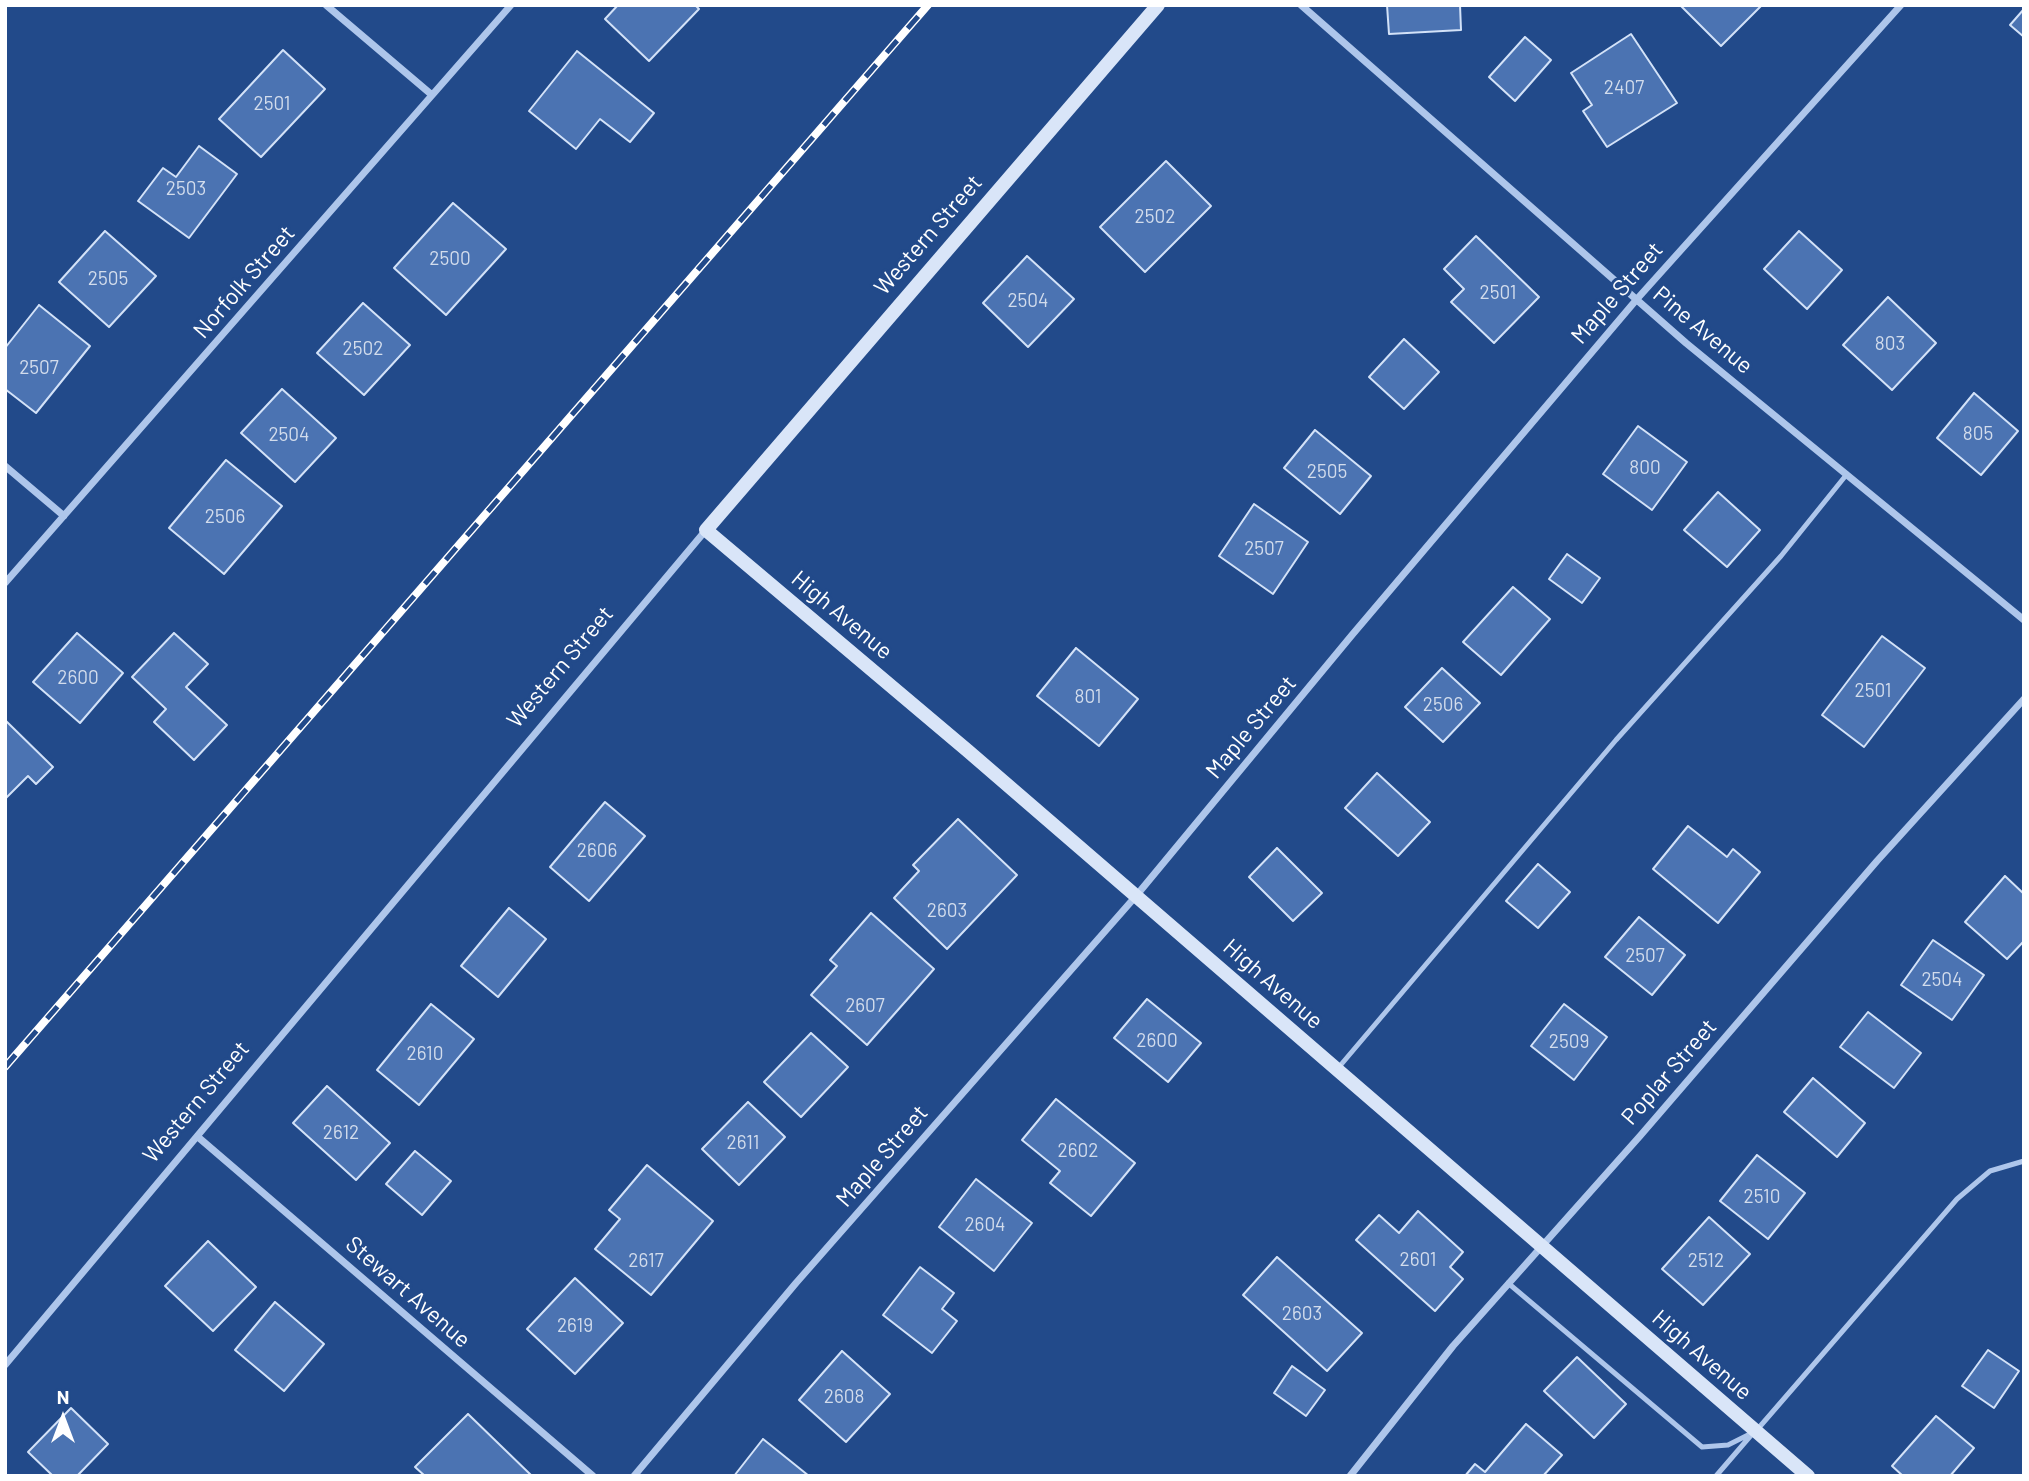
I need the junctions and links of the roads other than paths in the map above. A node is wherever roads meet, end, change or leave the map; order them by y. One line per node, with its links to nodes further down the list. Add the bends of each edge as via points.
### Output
1 (326, 5): 6 (street)
2 (511, 5): 6 (street, Norfolk Street)
3 (1158, 5): 11 (street, Western Street)
4 (1301, 5): 7 (street, Pine Avenue)
5 (1900, 5): 7 (street, Maple Street)
6 (432, 94): 10 (street, Norfolk Street)
7 (1637, 299): 9 (street, Pine Avenue); 15 (street, Maple Street)
8 (5, 466): 10 (street)
9 (1847, 474): 13 (street, Pine Avenue); 16 (lane)
10 (64, 516): 12 (street, Norfolk Street)
11 (706, 530): 15 (street, High Avenue); 17 (street, Western Street)
12 (5, 583)
13 (2024, 620)
14 (2024, 699): 19 (street, Poplar Street)
15 (1136, 896): 16 (street, High Avenue); 24 (street, Maple Street, via 796,1283)
16 (1337, 1069): 19 (street, High Avenue)
17 (198, 1137): 21 (street, Western Street); 23 (street, Stewart Avenue)
18 (2024, 1161): 22 (lane, via 1990,1171 1956,1199)
19 (1541, 1247): 20 (street, Poplar Street); 22 (street, High Avenue)
20 (1508, 1283): 22 (lane, via 1702,1447 1728,1445); 25 (street, Poplar Street)
21 (5, 1364)
22 (1756, 1431): 26 (lane); 27 (street, High Avenue)
23 (593, 1476)
24 (634, 1476)
25 (1350, 1476)
26 (1716, 1476)
27 (1808, 1476)

